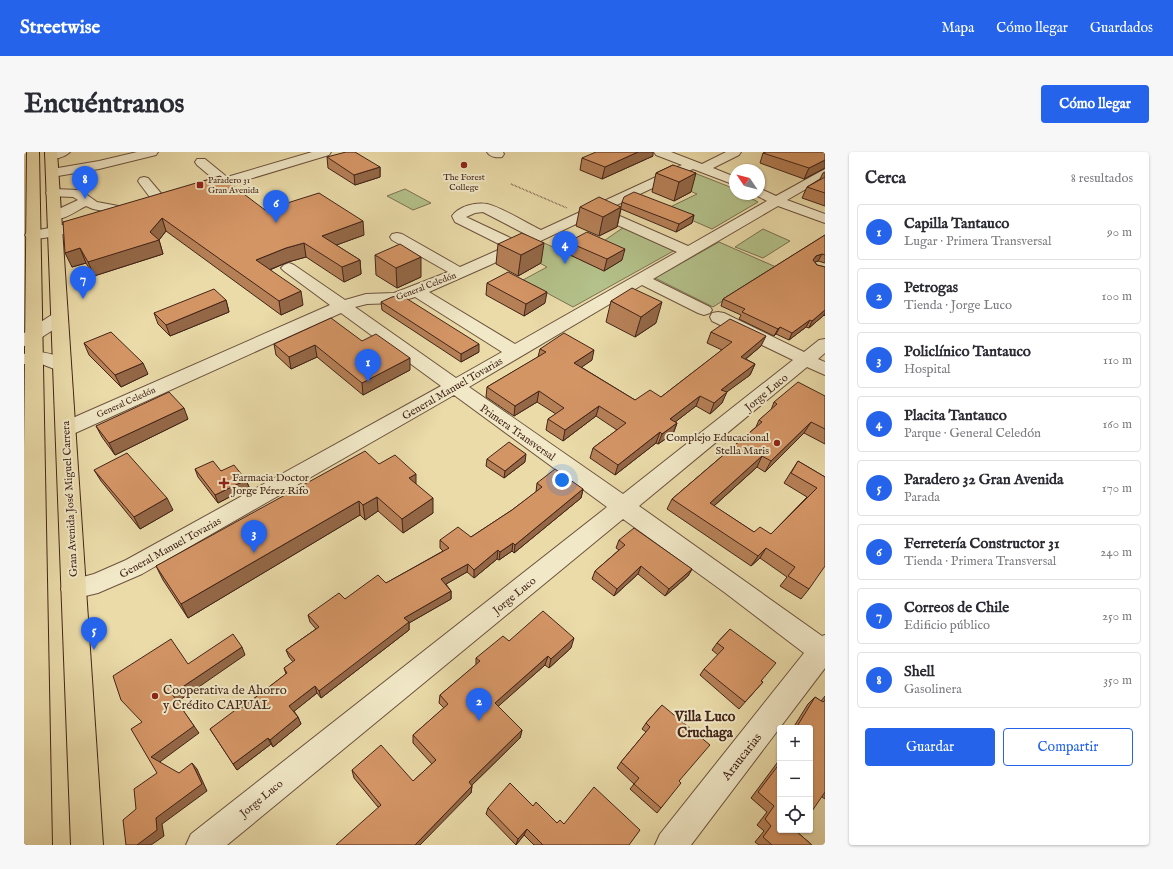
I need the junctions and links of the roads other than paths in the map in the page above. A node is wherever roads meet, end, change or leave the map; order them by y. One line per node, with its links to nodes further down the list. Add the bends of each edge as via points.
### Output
1 (33, 152): 14 (main road)
2 (64, 152): 7 (street)
3 (152, 152): 12 (street)
4 (325, 152): 10 (street)
5 (660, 152): 11 (street)
6 (735, 152): 11 (street, General Celedón)
7 (51, 154): 12 (main road, Gran Avenida José Miguel Carrera)
8 (273, 156): 10 (street)
9 (201, 162): 17 (street)
10 (285, 164): 17 (street)
11 (698, 166): 15 (street); 26 (street, General Celedón)
12 (52, 173): 18 (main road, Gran Avenida José Miguel Carrera)
13 (825, 173): 23 (street, General Manuel Tovarias)
14 (29, 176): 30 (main road)
15 (729, 179)
16 (144, 181): 22 (street)
17 (225, 182): 19 (street)
18 (53, 192): 24 (street, via 75,193); 27 (main road, Gran Avenida José Miguel Carrera)
19 (189, 192)
20 (765, 195): 23 (street)
21 (175, 196): 22 (street)
22 (160, 201): 25 (street)
23 (777, 201): 28 (street); 35 (street, General Manuel Tovarias)
24 (90, 203): 25 (street); 27 (street); 29 (street)
25 (124, 211): 29 (street)
26 (589, 213): 32 (street, General Celedón); 35 (street)
27 (55, 216): 31 (main road, Gran Avenida José Miguel Carrera)
28 (825, 219)
29 (89, 221): 31 (street)
30 (30, 228): 31 (street); 42 (main road)
31 (56, 231): 41 (main road, Gran Avenida José Miguel Carrera)
32 (541, 236): 34 (street, General Celedón); 34 (street, via 486,208 477,208 459,216 460,219)
33 (397, 237): 37 (street)
34 (517, 247): 37 (street, General Celedón)
35 (689, 252): 38 (street, General Manuel Tovarias)
36 (289, 268): 40 (street, Primera Transversal)
37 (460, 273): 39 (street, General Celedón)
38 (642, 279): 44 (street, General Manuel Tovarias); 46 (street)
39 (417, 291): 40 (street, General Celedón, via 387,300 366,299); 44 (street)
40 (342, 306): 48 (street, Primera Transversal); 49 (street, General Celedón)
41 (59, 318): 42 (street); 47 (main road, Gran Avenida José Miguel Carrera)
42 (28, 338): 45 (main road)
43 (825, 344): 46 (street, Jorge Luco)
44 (515, 352): 48 (street, General Manuel Tovarias)
45 (29, 363): 47 (street, via 49,359); 51 (main road)
46 (815, 365): 50 (street, Jorge Luco)
47 (62, 366): 49 (main road, Gran Avenida José Miguel Carrera)
48 (455, 387): 50 (street, Primera Transversal); 52 (street, General Manuel Tovarias, via 128,570 98,583)
49 (66, 429): 52 (main road, Gran Avenida José Miguel Carrera)
50 (624, 506): 53 (street, Primera Transversal); 57 (street, Jorge Luco)
51 (29, 555): 54 (main road)
52 (73, 589): 56 (main road, Gran Avenida José Miguel Carrera)
53 (824, 651): 58 (street, Araucarias)
54 (30, 790): 55 (main road)
55 (36, 845)
56 (88, 845)
57 (202, 845)
58 (671, 845)

